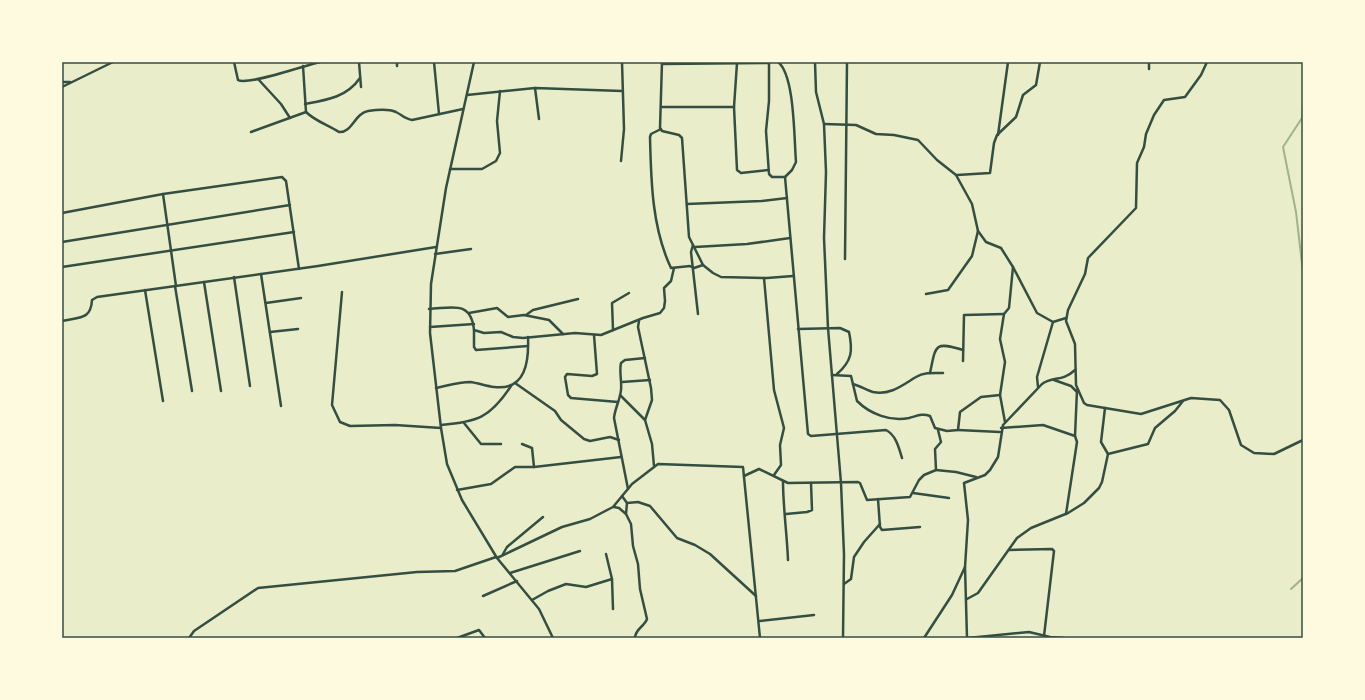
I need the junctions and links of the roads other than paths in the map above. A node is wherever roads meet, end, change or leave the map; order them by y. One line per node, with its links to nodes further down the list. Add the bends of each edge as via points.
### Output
1 (113, 62): 26 (street)
2 (234, 62): 24 (street, via 239,82)
3 (320, 62): 20 (street)
4 (359, 62): 23 (street)
5 (397, 62): 21 (street)
6 (434, 62): 38 (street)
7 (474, 62): 32 (street)
8 (622, 62): 31 (street)
9 (769, 62): 19 (street); 48 (street, via 766,127)
10 (778, 62): 50 (street, via 783,66 790,83 796,162)
11 (815, 62): 41 (street, via 816,92)
12 (847, 62): 42 (street)
13 (1008, 62): 45 (street)
14 (1040, 62): 45 (street, via 1036,85 1023,95 1015,118)
15 (1149, 62): 22 (street)
16 (1207, 62): 91 (street, via 1185,97 1164,100 1154,115 1137,164 1136,208 1088,258 1085,274)
17 (662, 63): 18 (street); 34 (street)
18 (712, 63): 19 (street)
19 (737, 64): 35 (street)
20 (303, 66): 24 (street); 33 (street)
21 (397, 66)
22 (1149, 70)
23 (360, 78): 28 (street); 33 (street, via 354,87 344,93 328,100)
24 (258, 79): 39 (street)
25 (62, 82): 26 (street)
26 (70, 82): 27 (street)
27 (62, 87)
28 (360, 88)
29 (535, 88): 30 (street); 31 (street); 40 (street)
30 (500, 91): 32 (street); 47 (street, via 497,121 500,153 496,161 482,169)
31 (622, 91): 46 (street, via 624,129)
32 (467, 94): 36 (street)
33 (305, 104): 37 (street)
34 (662, 107): 35 (street); 43 (street)
35 (734, 107): 48 (street, via 738,171 741,173)
36 (463, 108): 38 (street); 47 (street)
37 (306, 112): 38 (street, via 342,132 347,130 360,114 367,111 396,112 412,120); 39 (street)
38 (439, 114)
39 (290, 118): 44 (street)
40 (539, 119)
41 (824, 124): 42 (street); 98 (street, via 824,238)
42 (845, 125): 49 (street, via 856,125 876,134 918,140); 66 (street)
43 (660, 129): 53 (street, via 682,138); 71 (street, via 650,135 651,175 660,241 671,267)
44 (251, 132)
45 (998, 135): 49 (street, via 994,143 990,173)
46 (621, 162)
47 (450, 169): 62 (street)
48 (768, 170): 50 (street, via 771,176)
49 (956, 175): 57 (street, via 972,204)
50 (785, 177): 52 (street)
51 (164, 194): 54 (street, via 282,177 286,181); 55 (street); 56 (street)
52 (787, 198): 53 (street); 59 (street)
53 (687, 204): 61 (street, via 689,237)
54 (290, 205): 56 (street); 58 (street)
55 (62, 213)
56 (168, 224): 60 (street); 64 (street)
57 (978, 231): 69 (street, via 986,242 1001,249); 82 (street, via 972,256 948,289)
58 (294, 232): 64 (street); 70 (street)
59 (790, 238): 61 (street, via 747,244); 74 (street)
60 (62, 242)
61 (694, 246): 67 (street); 72 (street, via 691,252)
62 (436, 247): 65 (street); 70 (street)
63 (471, 249): 65 (street)
64 (171, 252): 68 (street); 78 (street)
65 (435, 254): 86 (street)
66 (845, 259)
67 (703, 265): 72 (street); 76 (street, via 721,277)
68 (62, 267)
69 (1013, 267): 89 (street, via 1008,308); 94 (street, via 1037,314)
70 (299, 268): 73 (street)
71 (674, 268): 72 (street); 92 (street, via 671,281 664,288 664,308 660,313)
72 (694, 268): 88 (street)
73 (261, 274): 75 (street); 85 (street)
74 (793, 276): 76 (street); 99 (street)
75 (234, 277): 77 (street); 120 (street)
76 (764, 278): 154 (street, via 774,390 784,428 780,445 781,465)
77 (204, 282): 78 (street); 126 (street)
78 (175, 286): 79 (street); 125 (street)
79 (145, 290): 93 (street, via 97,297 92,300 88,314); 129 (street)
80 (342, 292): 137 (street, via 332,405 340,422 350,426)
81 (629, 293): 101 (street, via 612,303)
82 (926, 294)
83 (301, 298): 85 (street)
84 (578, 299): 90 (street, via 533,310)
85 (266, 303): 102 (street)
86 (429, 309): 87 (street, via 460,308); 96 (street)
87 (470, 313): 90 (street, via 494,308 500,309 508,318); 95 (street)
88 (698, 314)
89 (1004, 314): 107 (street, via 964,315); 128 (street, via 1000,339 1005,362)
90 (526, 316): 103 (street, via 549,320)
91 (1067, 317): 94 (street); 110 (street, via 1075,344)
92 (639, 320): 101 (street); 108 (street)
93 (62, 321)
94 (1053, 322): 122 (street, via 1037,377)
95 (474, 324): 96 (street); 100 (street)
96 (430, 327): 123 (street)
97 (298, 328): 102 (street)
98 (828, 328): 99 (street); 113 (street); 114 (street, via 842,328 849,333 849,362)
99 (798, 329): 141 (street, via 808,434 811,436)
100 (474, 330): 105 (street); 106 (street, via 476,350)
101 (613, 330): 104 (street)
102 (270, 332): 132 (street)
103 (564, 334): 104 (street); 105 (street)
104 (594, 335): 131 (street, via 597,374 567,374 565,377 568,395 571,398)
105 (528, 337): 106 (street)
106 (528, 346): 118 (street, via 529,357 526,367 522,377)
107 (963, 350): 109 (street); 111 (street, via 946,345 937,347 934,350)
108 (645, 358): 115 (street); 117 (street, via 622,362)
109 (963, 361)
110 (1075, 370): 116 (street, via 1067,377); 124 (street)
111 (930, 373): 112 (street); 119 (street, via 892,390 874,392)
112 (943, 373)
113 (832, 375): 114 (street); 141 (street)
114 (837, 375): 119 (street, via 850,376)
115 (650, 380): 117 (street); 134 (street, via 652,400)
116 (1053, 380): 122 (street, via 1045,381); 124 (street)
117 (622, 382): 127 (street)
118 (515, 383): 121 (street); 145 (street, via 555,411 561,420 584,439 590,441 610,437)
119 (853, 384): 139 (street, via 857,401 878,416 907,418 924,414 930,416 934,428)
120 (250, 386)
121 (511, 386): 123 (street, via 494,388 467,382); 136 (street, via 482,418)
122 (1038, 387): 135 (street)
123 (436, 388): 137 (street)
124 (1077, 390): 133 (street, via 1085,404); 143 (street)
125 (192, 391)
126 (221, 391)
127 (620, 395): 131 (street); 134 (street)
128 (1000, 395): 135 (street); 140 (street, via 981,397 963,408)
129 (163, 401)
130 (1184, 401): 133 (street, via 1144,414); 144 (street, via 1196,398 1222,401 1229,410 1241,445 1254,453 1274,454); 148 (street, via 1155,428 1148,444)
131 (618, 402): 145 (street, via 614,418)
132 (281, 406)
133 (1105, 408): 148 (street, via 1101,442)
134 (645, 420): 151 (street, via 652,444)
135 (1005, 422): 138 (street)
136 (464, 423): 137 (street); 146 (street, via 481,444)
137 (441, 426): 161 (street, via 447,464)
138 (1001, 428): 142 (street); 143 (street, via 1042,425)
139 (938, 430): 140 (street); 153 (street, via 941,442 935,449)
140 (958, 430): 142 (street)
141 (837, 432): 150 (street, via 888,430 898,444); 158 (street)
142 (1000, 432): 156 (street, via 996,460 988,472)
143 (1075, 436): 170 (street, via 1077,442)
144 (1303, 440)
145 (619, 441): 149 (street)
146 (500, 444)
147 (522, 444): 152 (street, via 532,448)
148 (1108, 454): 170 (street, via 1100,486 1084,503)
149 (621, 458): 152 (street); 160 (street)
150 (902, 458)
151 (654, 466): 155 (street, via 665,464 743,467); 160 (street)
152 (534, 467): 161 (street, via 515,467 490,484)
153 (936, 470): 156 (street); 162 (street, via 923,476)
154 (774, 475): 155 (street, via 757,469); 157 (street)
155 (744, 476): 186 (street)
156 (977, 478): 180 (street, via 964,485 968,528)
157 (784, 482): 159 (street); 169 (street, via 783,503)
158 (841, 483): 159 (street); 165 (street, via 859,482 868,500); 184 (street)
159 (811, 484): 169 (street, via 812,510)
160 (628, 489): 163 (street)
161 (457, 490): 178 (street)
162 (913, 493): 164 (street); 165 (street, via 910,497)
163 (622, 496): 166 (street); 167 (street)
164 (949, 498)
165 (878, 499): 172 (street)
166 (627, 503): 168 (street); 186 (street, via 638,502 650,506 677,538 710,554)
167 (613, 507): 168 (street); 177 (street, via 590,520 562,527)
168 (626, 514): 197 (street, via 631,524 646,619)
169 (786, 514): 179 (street)
170 (1066, 514): 174 (street, via 1026,531)
171 (543, 517): 177 (street, via 507,547)
172 (880, 524): 173 (street, via 884,530); 184 (street, via 854,557 851,579)
173 (920, 527)
174 (1008, 550): 187 (street, via 978,593); 192 (street, via 1054,551)
175 (580, 551): 181 (street)
176 (606, 554): 182 (street)
177 (503, 555): 178 (street)
178 (496, 557): 181 (street); 193 (street, via 455,571 417,572 258,588 194,631)
179 (788, 560)
180 (965, 567): 187 (street); 200 (street, via 952,595)
181 (509, 573): 183 (street)
182 (612, 579): 188 (street, via 586,587 566,584); 189 (street)
183 (517, 581): 185 (street); 188 (street)
184 (844, 584): 199 (street)
185 (484, 596)
186 (756, 596): 191 (street)
187 (967, 599): 201 (street)
188 (532, 600): 196 (street, via 544,617)
189 (613, 609)
190 (814, 615): 191 (street)
191 (760, 621): 198 (street)
192 (1044, 636): 201 (street, via 1030,632); 202 (street)
193 (190, 638)
194 (457, 638): 195 (street, via 479,630)
195 (485, 638)
196 (553, 638)
197 (634, 638)
198 (760, 638)
199 (843, 638)
200 (924, 638)
201 (967, 638)
202 (1064, 638)

